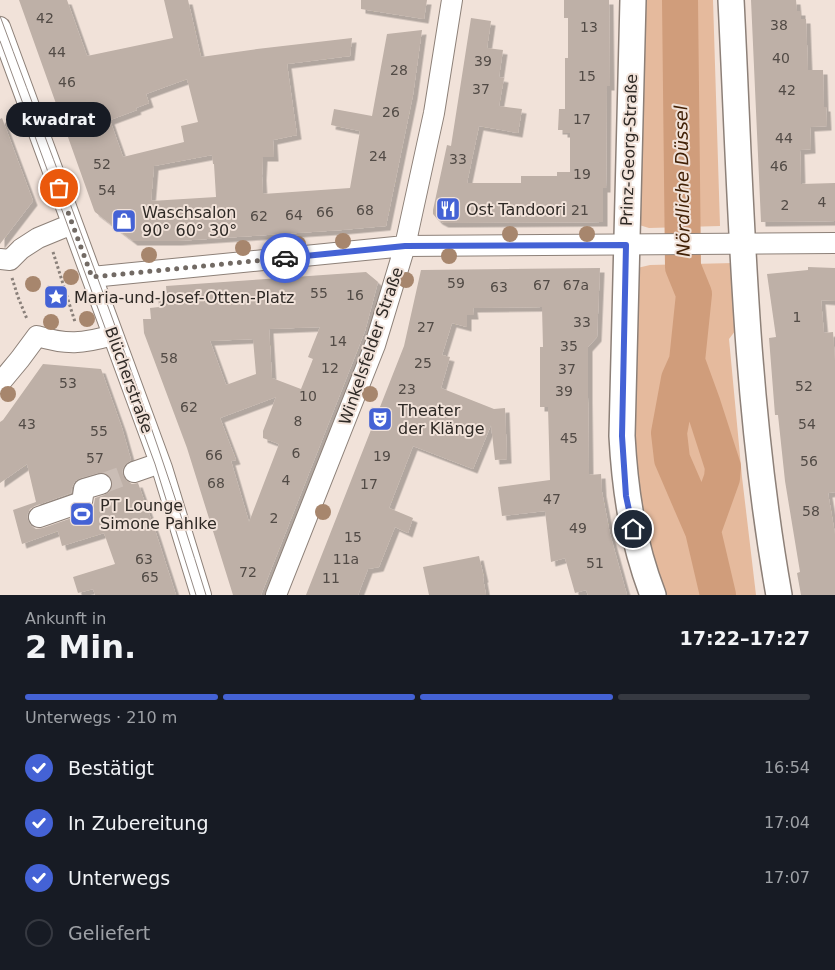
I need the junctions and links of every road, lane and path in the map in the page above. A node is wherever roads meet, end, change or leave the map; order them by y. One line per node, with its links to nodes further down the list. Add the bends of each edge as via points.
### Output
1 (452, 0): 10 (street, Winkelsfelder Straße, via 434,113)
2 (633, 0): 9 (main road, Prinz-Georg-Straße)
3 (731, 0): 8 (main road)
4 (0, 27): 5 (street, Blücherstraße)
5 (72, 224): 6 (street); 12 (street, Blücherstraße)
6 (47, 234): 11 (street); 15 (path)
7 (835, 243): 8 (street)
8 (742, 244): 9 (street); 24 (main road, via 762,484)
9 (626, 245): 10 (street); 23 (main road, Prinz-Georg-Straße, via 623,468 633,529)
10 (405, 246): 12 (street); 22 (street, Winkelsfelder Straße, via 375,345)
11 (5, 259): 14 (path, via 27,319)
12 (92, 277): 13 (street, Blücherstraße)
13 (113, 335): 15 (street); 17 (street, Blücherstraße)
14 (37, 336): 15 (street, via 53,341); 16 (street)
15 (80, 342)
16 (0, 383)
17 (160, 463): 18 (street); 21 (street, Blücherstraße)
18 (134, 472)
19 (101, 484): 20 (street, via 84,489 82,502)
20 (39, 517)
21 (201, 595)
22 (276, 595)
23 (653, 595)
24 (778, 595)

